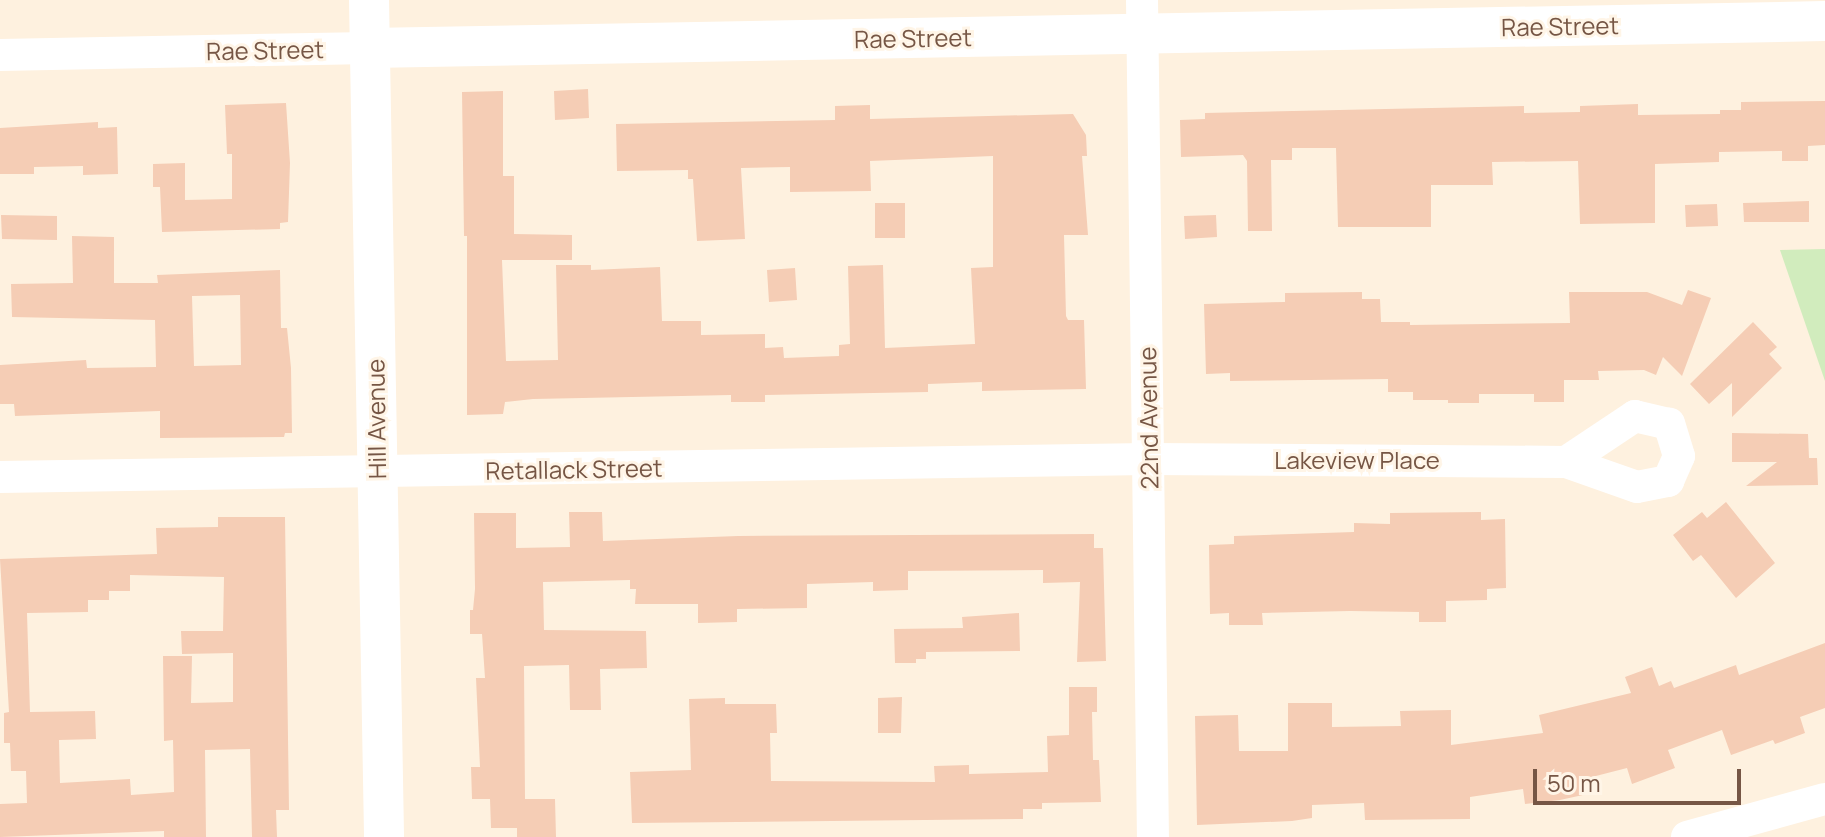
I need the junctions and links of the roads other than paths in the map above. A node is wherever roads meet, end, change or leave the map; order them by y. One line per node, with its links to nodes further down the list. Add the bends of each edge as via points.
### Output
1 (369, 0): 4 (street, Hill Avenue)
2 (1143, 17): 3 (street, Rae Street); 4 (street, Rae Street); 6 (street, 22nd Avenue)
3 (1825, 21)
4 (369, 48): 5 (street, Rae Street); 8 (street, Hill Avenue)
5 (0, 55)
6 (1148, 459): 7 (street, Lakeview Place); 8 (street, Retallack Street); 12 (street, 22nd Avenue)
7 (1566, 462)
8 (377, 471): 9 (street, Retallack Street); 11 (street, Hill Avenue)
9 (0, 477)
10 (1825, 799): 13 (street)
11 (384, 837)
12 (1153, 837)
13 (1687, 837)

